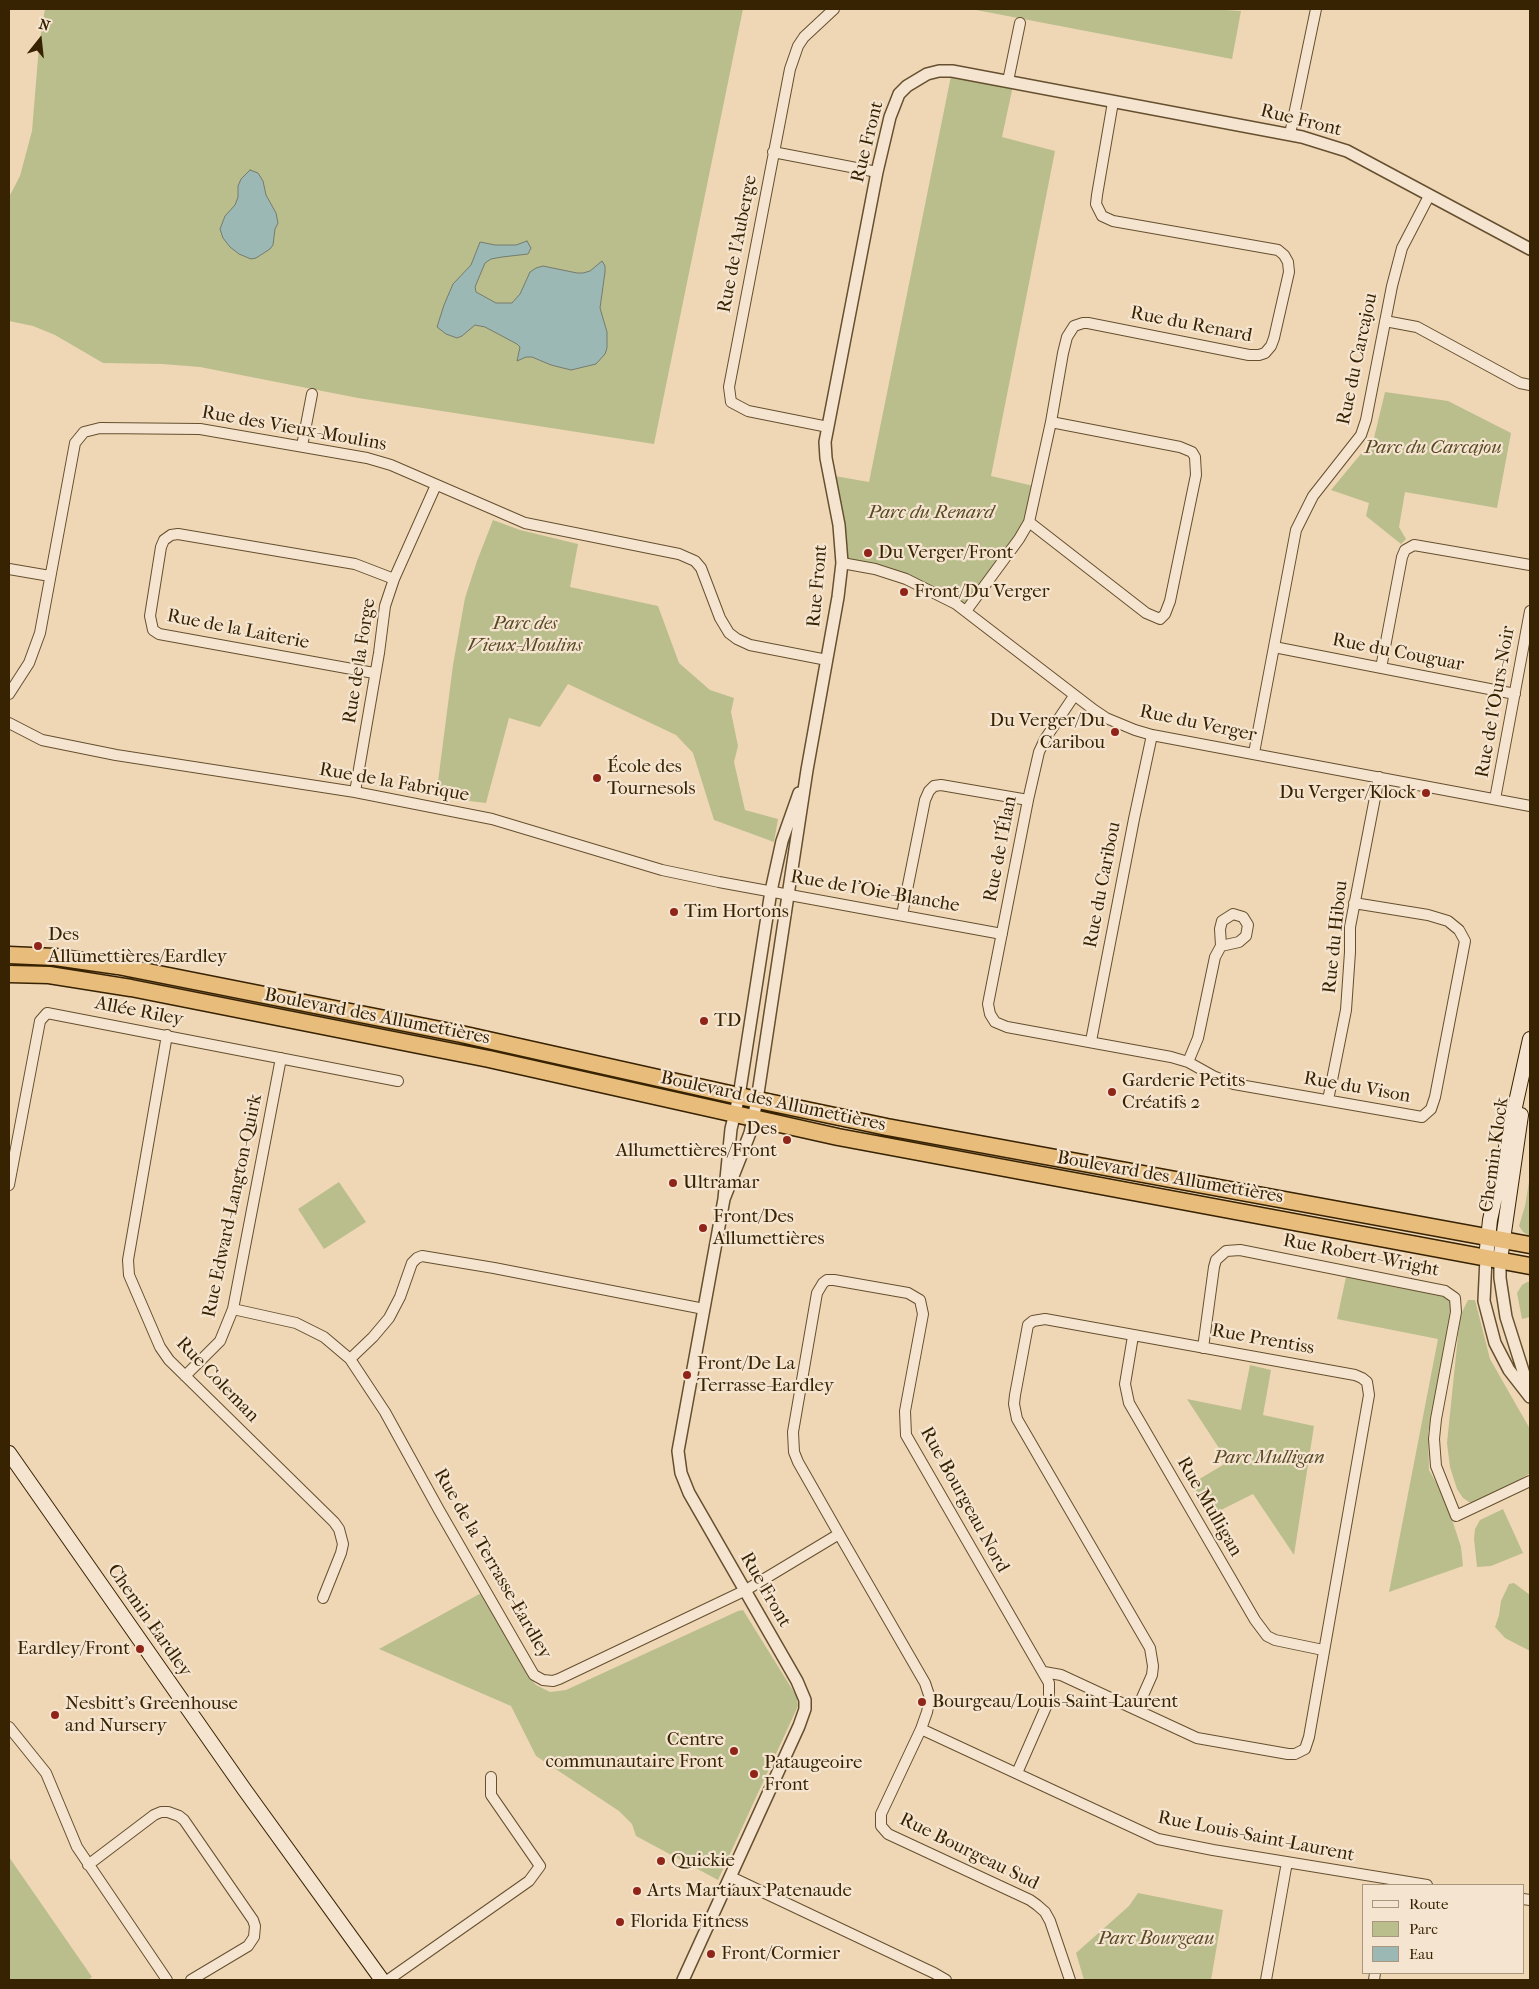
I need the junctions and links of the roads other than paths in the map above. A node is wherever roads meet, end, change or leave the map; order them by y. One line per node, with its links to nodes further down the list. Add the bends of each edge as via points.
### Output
1 (834, 9): 7 (street, Rue de l'Auberge, via 798,46 790,69)
2 (1316, 9): 6 (street)
3 (1020, 23): 4 (street)
4 (1008, 80): 5 (street, Rue Front); 8 (street, Rue Front, via 939,71 907,86 894,105)
5 (1113, 102): 6 (street, Rue Front); 14 (street, Rue du Renard, via 1096,204 1102,216 1113,221 1271,247 1284,254 1289,272 1271,346 1258,355 1088,323 1078,324 1070,332 1063,353)
6 (1290, 134): 9 (street, Rue Front, via 1347,151)
7 (773, 152): 8 (street); 15 (street, Rue de l'Auberge, via 729,394 731,402 748,411)
8 (877, 172): 15 (street, Rue Front)
9 (1429, 196): 10 (street, Rue Front); 11 (street, Rue du Carcajou, via 1402,248)
10 (1530, 249)
11 (1385, 320): 12 (street, via 1417,327); 26 (street, Rue du Carcajou, via 1361,435 1313,496 1296,530)
12 (1530, 386)
13 (312, 394): 16 (street)
14 (1052, 422): 18 (street, Rue du Renard); 18 (street, via 1180,447 1195,457 1196,475 1165,614 1160,619 1146,613)
15 (828, 427): 19 (street, Rue Front, via 826,458 839,525)
16 (302, 446): 17 (street, Rue des Vieux-Moulins, via 380,461); 22 (street, Rue des Vieux-Moulins, via 187,428 100,428 84,432 75,443)
17 (436, 485): 23 (street, Rue de la Forge); 27 (street, Rue des Vieux-Moulins, via 525,523 688,557 701,568 720,618 737,639 750,645)
18 (1029, 522): 25 (street, Rue du Renard)
19 (842, 563): 25 (street, Rue du Verger, via 906,579); 27 (street, Rue Front)
20 (1530, 565): 28 (street, via 1414,545 1405,550)
21 (9, 570): 22 (street)
22 (50, 576): 30 (street, Rue des Vieux-Moulins, via 37,644)
23 (394, 579): 29 (street, Rue de la Forge, via 382,616); 29 (street, Rue de la Laiterie, via 355,564 178,534 164,540 161,547 150,616 153,630 158,634)
24 (1530, 610): 31 (street, Rue de l'Ours-Noir)
25 (966, 611): 32 (street, Rue du Verger)
26 (1274, 647): 28 (street, Rue du Couguar); 35 (street, Rue du Carcajou)
27 (827, 660): 36 (street, Rue Front)
28 (1381, 668): 31 (street, Rue du Couguar)
29 (374, 674): 38 (street, Rue de la Forge)
30 (9, 694)
31 (1514, 694): 39 (street, Rue de l'Ours-Noir)
32 (1074, 696): 34 (street, Rue du Verger, via 1106,718); 40 (street, Rue de l'Élan, via 1041,746)
33 (9, 723): 38 (street, Rue de la Fabrique, via 42,740 94,751)
34 (1152, 735): 35 (street, Rue du Verger); 53 (street, Rue du Caribou)
35 (1254, 753): 37 (street, Rue du Verger)
36 (807, 770): 42 (street, Rue Front, via 782,841); 43 (street, Rue Front)
37 (1378, 777): 39 (street, Rue du Verger); 44 (street, Rue du Hibou)
38 (355, 792): 42 (street, Rue de la Fabrique, via 492,819 662,870)
39 (1495, 799): 41 (street, Rue du Verger)
40 (1028, 800): 45 (street, via 934,786 925,800); 46 (street, Rue de l'Élan)
41 (1530, 806)
42 (771, 891): 43 (street, Rue de l'Oie-Blanche); 57 (street, Rue Front)
43 (788, 894): 45 (street, Rue de l'Oie-Blanche); 58 (street, Rue Front)
44 (1354, 903): 59 (street, Rue du Hibou, via 1346,1010); 59 (street, Rue du Vison, via 1448,921 1459,930 1465,941 1431,1109 1422,1117)
45 (902, 915): 46 (street, Rue de l'Oie-Blanche)
46 (1002, 934): 50 (street, Rue de l'Élan, via 988,1004)
47 (1221, 946): 55 (street, via 1215,958 1198,1038)
48 (9, 955): 57 (highway, Boulevard des Allumettières, via 87,961 294,1000 485,1038)
49 (9, 974): 60 (highway, Boulevard des Allumettières, via 49,975 131,988 479,1057)
50 (992, 1018): 53 (street, Rue du Vison, via 1006,1027)
51 (167, 1035): 54 (street, Allée Riley); 63 (street, Allée Riley, via 52,1013 42,1016); 74 (street, Rue Coleman, via 128,1268 160,1347)
52 (1530, 1038): 62 (main road, Chemin Klock)
53 (1091, 1041): 55 (street, Rue du Vison)
54 (281, 1058): 56 (street, Allée Riley); 70 (street, Rue Edward-Langton-Quirk)
55 (1188, 1062): 59 (street, Rue du Vison, via 1234,1084)
56 (398, 1081)
57 (739, 1096): 58 (highway, Boulevard des Allumettières); 60 (street, Rue Front)
58 (758, 1100): 61 (street, Rue Front); 65 (highway, Boulevard des Allumettières)
59 (1328, 1100)
60 (735, 1114): 61 (highway, Boulevard des Allumettières); 64 (street, Rue Front)
61 (754, 1118): 64 (street, Rue Front); 67 (highway, Boulevard des Allumettières, via 838,1138)
62 (1520, 1129): 65 (main road, Chemin Klock)
63 (9, 1185)
64 (724, 1199): 69 (street, Rue Front)
65 (1495, 1238): 66 (highway, Boulevard des Allumettières); 67 (main road, Chemin Klock)
66 (1530, 1245)
67 (1493, 1259): 68 (highway, Boulevard des Allumettières); 75 (street, via 1500,1278 1506,1317); 75 (street, via 1484,1301 1496,1343 1509,1370)
68 (1530, 1266)
69 (704, 1308): 73 (street, via 422,1256 412,1263 389,1318); 79 (street, Rue Front, via 679,1438 679,1462 689,1494)
70 (233, 1309): 73 (street, Rue de la Terrasse-Eardley, via 296,1322 324,1336); 74 (street, Rue Edward-Langton-Quirk, via 220,1341)
71 (1133, 1336): 72 (street, Rue Prentiss); 81 (street, Rue Mulligan, via 1125,1384 1129,1403 1255,1620 1267,1636 1275,1640); 83 (street, Rue Prentiss, via 1045,1319 1033,1321 1026,1331 1014,1404 1021,1428 1150,1648 1152,1676)
72 (1203, 1348): 77 (street, Rue Robert-Wright, via 1214,1267 1216,1260 1226,1251 1240,1250 1437,1288 1452,1294 1456,1312 1434,1439 1436,1466 1456,1516); 81 (street, Rue Prentiss, via 1355,1375 1367,1382 1369,1395)
73 (350, 1359): 79 (street, Rue de la Terrasse-Eardley, via 385,1412 502,1620 539,1678 548,1681 559,1679)
74 (185, 1376): 80 (street, Rue Coleman, via 339,1529 343,1544 341,1553)
75 (1530, 1396)
76 (9, 1453): 95 (main road, Chemin Eardley, via 243,1788)
77 (1530, 1481)
78 (839, 1534): 79 (street, Rue de la Terrasse-Eardley); 82 (street, Rue Bourgeau Nord, via 798,1462 793,1441 817,1293 823,1283 834,1280 908,1293 920,1300 923,1314 905,1411 906,1435); 85 (street, Rue Bourgeau Nord, via 925,1683 930,1698)
79 (746, 1590): 90 (street, Rue Front, via 798,1682 805,1709)
80 (323, 1598)
81 (1323, 1650): 83 (street, Rue Prentiss, via 1309,1737 1301,1752 1288,1754 1197,1738)
82 (1044, 1672): 83 (street, Rue Prentiss, via 1061,1675); 86 (street, Rue Bourgeau Nord, via 1049,1683 1049,1700)
83 (1137, 1709)
84 (9, 1727): 89 (street, via 46,1773 77,1847)
85 (922, 1729): 86 (street, Rue Louis-Saint-Laurent); 99 (street, Rue Bourgeau Sud, via 879,1819 883,1830 1038,1905 1050,1921)
86 (1017, 1773): 88 (street, Rue Louis-Saint-Laurent, via 1158,1839)
87 (491, 1777): 96 (street, via 491,1795 540,1866 529,1880)
88 (1287, 1862): 91 (street, Rue Louis-Saint-Laurent); 100 (street)
89 (88, 1865): 93 (street); 94 (street, via 154,1815 168,1812 184,1820 254,1920 255,1926 254,1937 248,1946)
90 (731, 1878): 97 (street, Rue Front); 98 (street)
91 (1392, 1883): 92 (street, Rue Louis-Saint-Laurent)
92 (1410, 1884)
93 (167, 1980)
94 (191, 1980)
95 (382, 1980)
96 (388, 1980)
97 (683, 1980)
98 (946, 1980)
99 (1070, 1980)
100 (1266, 1980)

